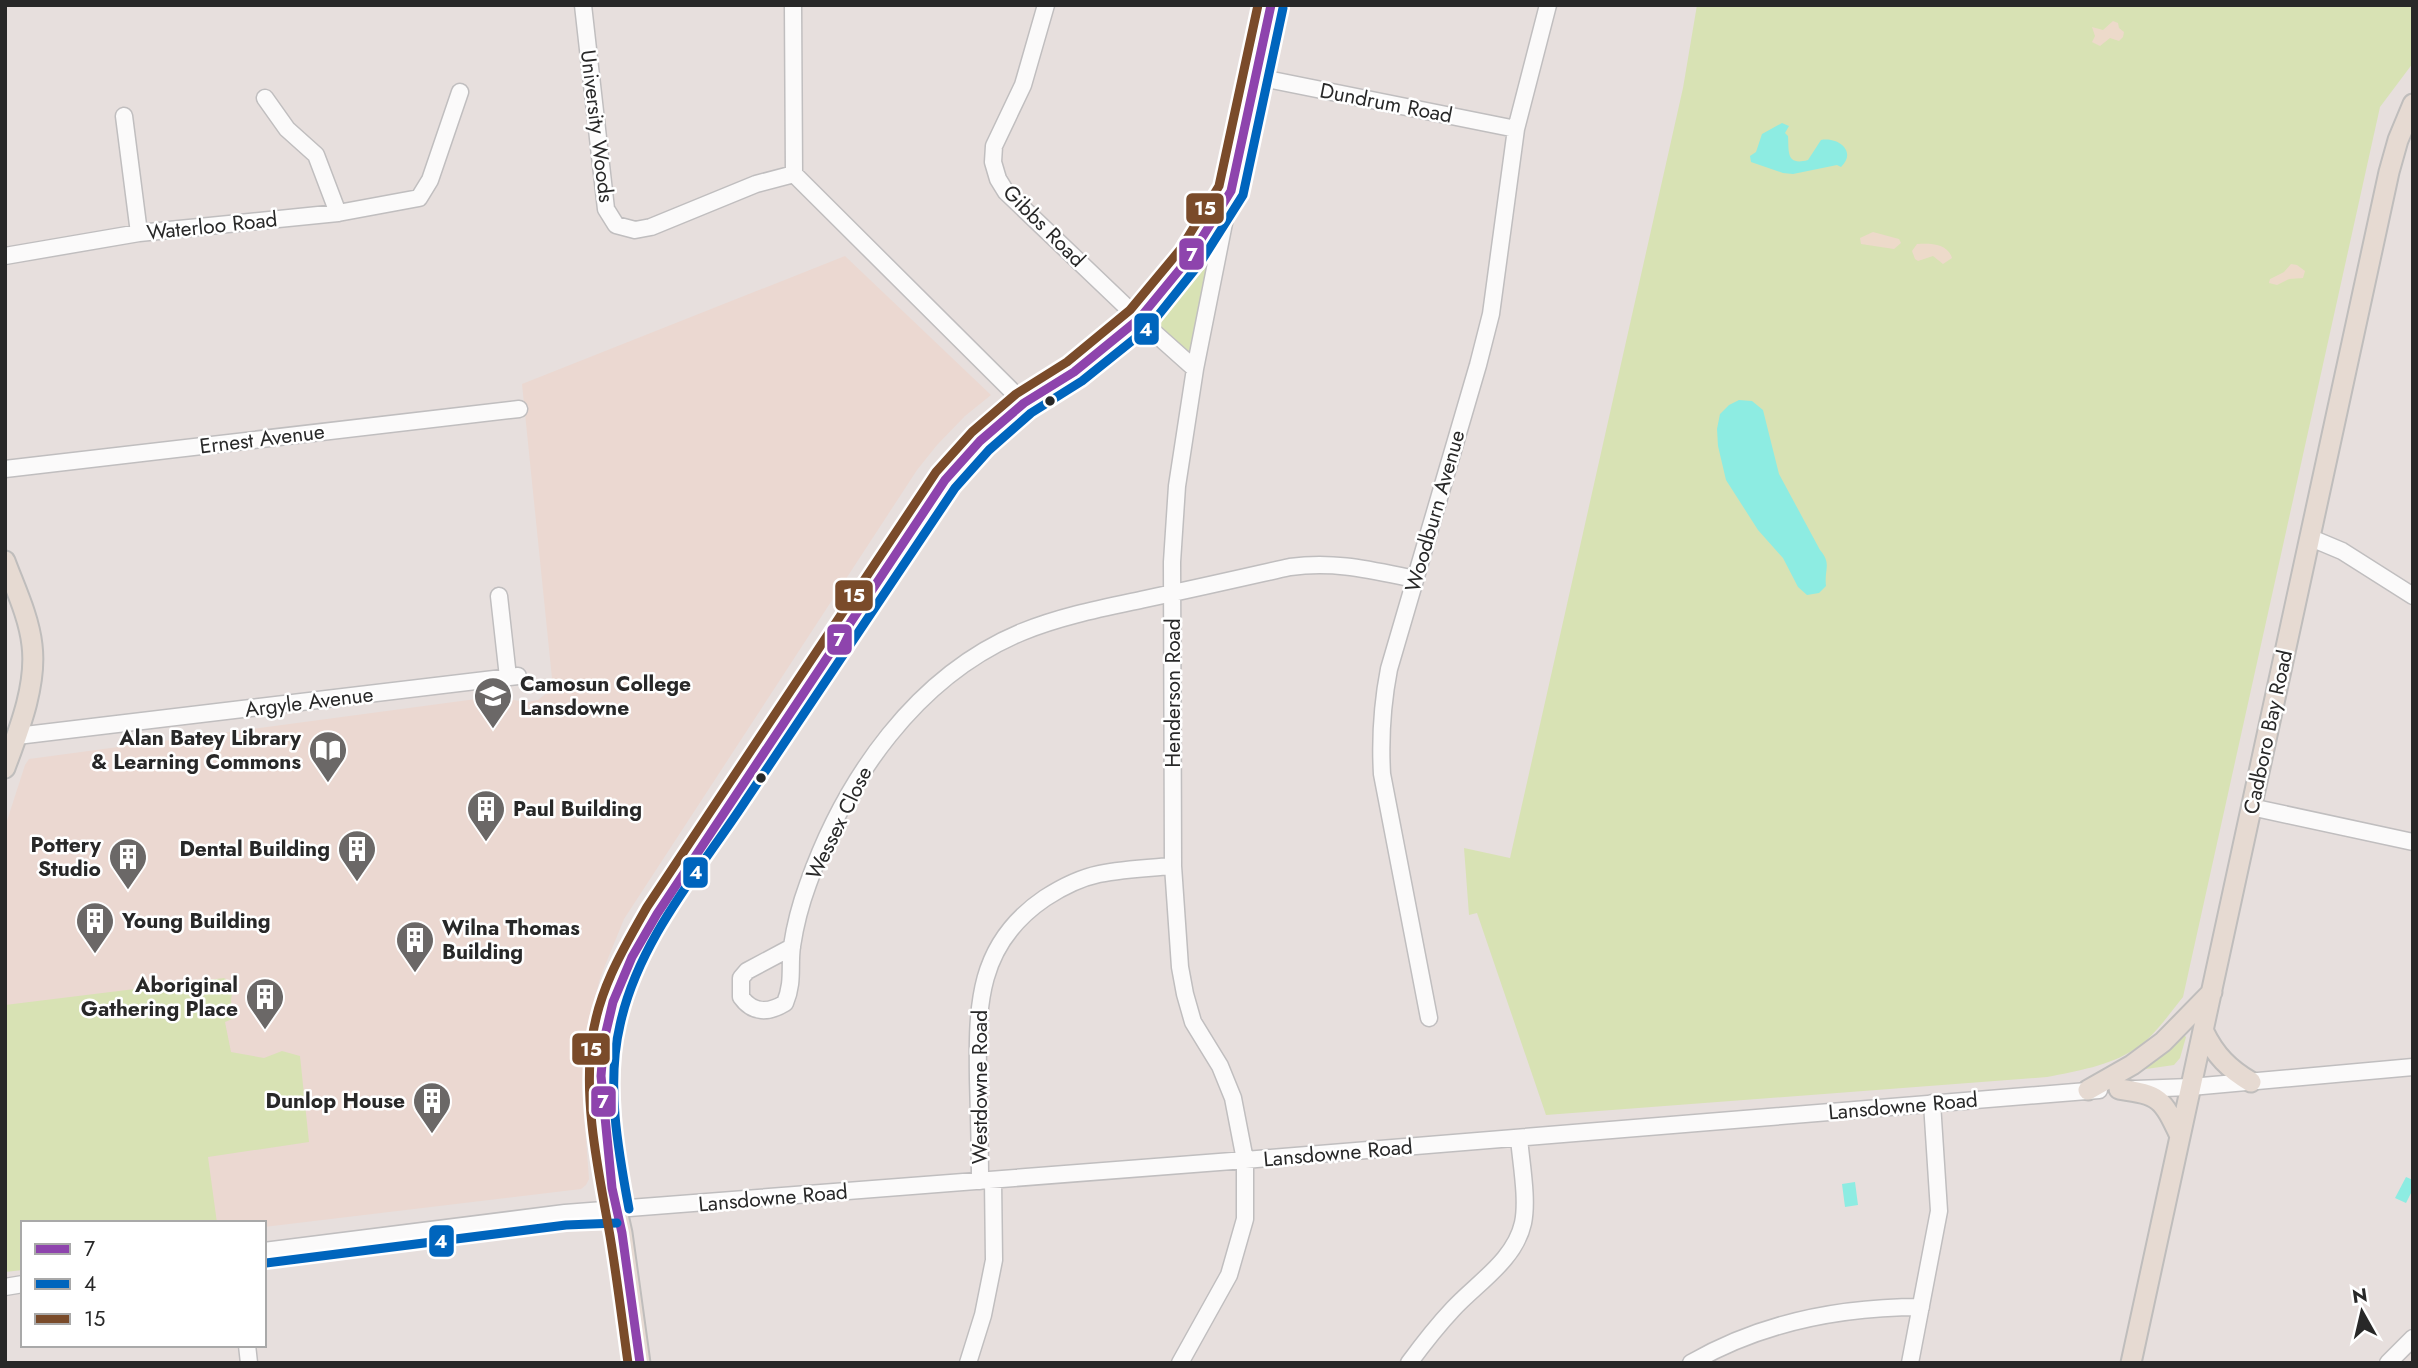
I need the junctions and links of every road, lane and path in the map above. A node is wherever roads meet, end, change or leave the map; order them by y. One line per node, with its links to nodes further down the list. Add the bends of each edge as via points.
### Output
1 (583, 5): 12 (street, University Woods, via 603,189 606,209 616,225 635,230 651,227 756,184)
2 (793, 5): 12 (street)
3 (1046, 5): 17 (street, Gibbs Road, via 1023,85 994,146 998,179 1006,192)
4 (1271, 5): 6 (main road, Henderson Road)
5 (1548, 5): 11 (street, Woodburn Avenue)
6 (1257, 77): 11 (street, Dundrum Road); 13 (main road, Henderson Road)
7 (460, 92): 14 (street, Waterloo Road, via 419,198)
8 (265, 98): 14 (street, via 287,129 316,155)
9 (2413, 104): 22 (main road, Cadboro Bay Road, via 2389,172)
10 (124, 116): 15 (street)
11 (1516, 129): 24 (street, Woodburn Avenue, via 1491,314)
12 (793, 174): 19 (street)
13 (1231, 191): 17 (main road, via 1190,257); 18 (street, Henderson Road)
14 (338, 213): 15 (street, Waterloo Road)
15 (139, 233): 16 (street, Waterloo Road)
16 (5, 256)
17 (1139, 319): 18 (street, Gibbs Road); 19 (main road, via 1074,372)
18 (1195, 369): 25 (street, Henderson Road, via 1177,486)
19 (1024, 403): 47 (main road, via 945,480 632,957 613,1002 601,1076)
20 (519, 409): 21 (street, Ernest Avenue)
21 (5, 468)
22 (2311, 538): 27 (street, via 2342,551); 30 (main road, Cadboro Bay Road)
23 (5, 561): 28 (main road, via 33,655)
24 (1415, 579): 25 (street, Wessex Close, via 1317,564); 35 (street, Woodburn Avenue, via 1389,669 1380,735 1387,811)
25 (1172, 593): 32 (street, Henderson Road); 33 (street, Wessex Close, via 1032,628 992,647 942,681 903,718 870,759 807,885)
26 (499, 596): 28 (street, Argyle Avenue, via 513,676)
27 (2413, 596)
28 (17, 736): 29 (main road)
29 (5, 768)
30 (2251, 807): 31 (street); 34 (main road, Cadboro Bay Road)
31 (2413, 842)
32 (1173, 866): 45 (street, Henderson Road, via 1185,994 1194,1022 1233,1098); 46 (street, Westdowne Road, via 1098,874 1062,887 1032,907 1003,939 989,966 977,1022)
33 (792, 947)
34 (2213, 991): 36 (main road, Cadboro Bay Road); 41 (main road, via 2164,1042)
35 (1429, 1018)
36 (2204, 1032): 38 (main road, via 2221,1059); 39 (main road, Cadboro Bay Road)
37 (2413, 1068): 38 (street, Lansdowne Road)
38 (2251, 1082): 39 (street, Lansdowne Road)
39 (2192, 1087): 40 (street, Lansdowne Road); 43 (main road, Cadboro Bay Road)
40 (2119, 1089): 41 (street, Lansdowne Road); 43 (main road, via 2159,1099)
41 (2088, 1090): 42 (street, Lansdowne Road)
42 (1932, 1103): 44 (street, Lansdowne Road); 49 (street, via 1939,1211)
43 (2180, 1136): 57 (main road, Cadboro Bay Road)
44 (1519, 1138): 45 (street, Lansdowne Road); 54 (street, via 1524,1214 1518,1238)
45 (1245, 1160): 46 (street, Lansdowne Road); 53 (street, Henderson Road, via 1245,1219 1236,1256)
46 (987, 1180): 47 (street, Lansdowne Road); 52 (street, Westdowne Road, via 994,1260)
47 (617, 1211): 48 (street, Lansdowne Road, via 565,1213); 51 (main road)
48 (266, 1251)
49 (1921, 1307): 55 (street, via 1843,1311 1790,1322); 56 (street)
50 (2413, 1338): 58 (street)
51 (640, 1363)
52 (968, 1363)
53 (1180, 1363)
54 (1409, 1363)
55 (1691, 1363)
56 (1910, 1363)
57 (2132, 1363)
58 (2388, 1363)

